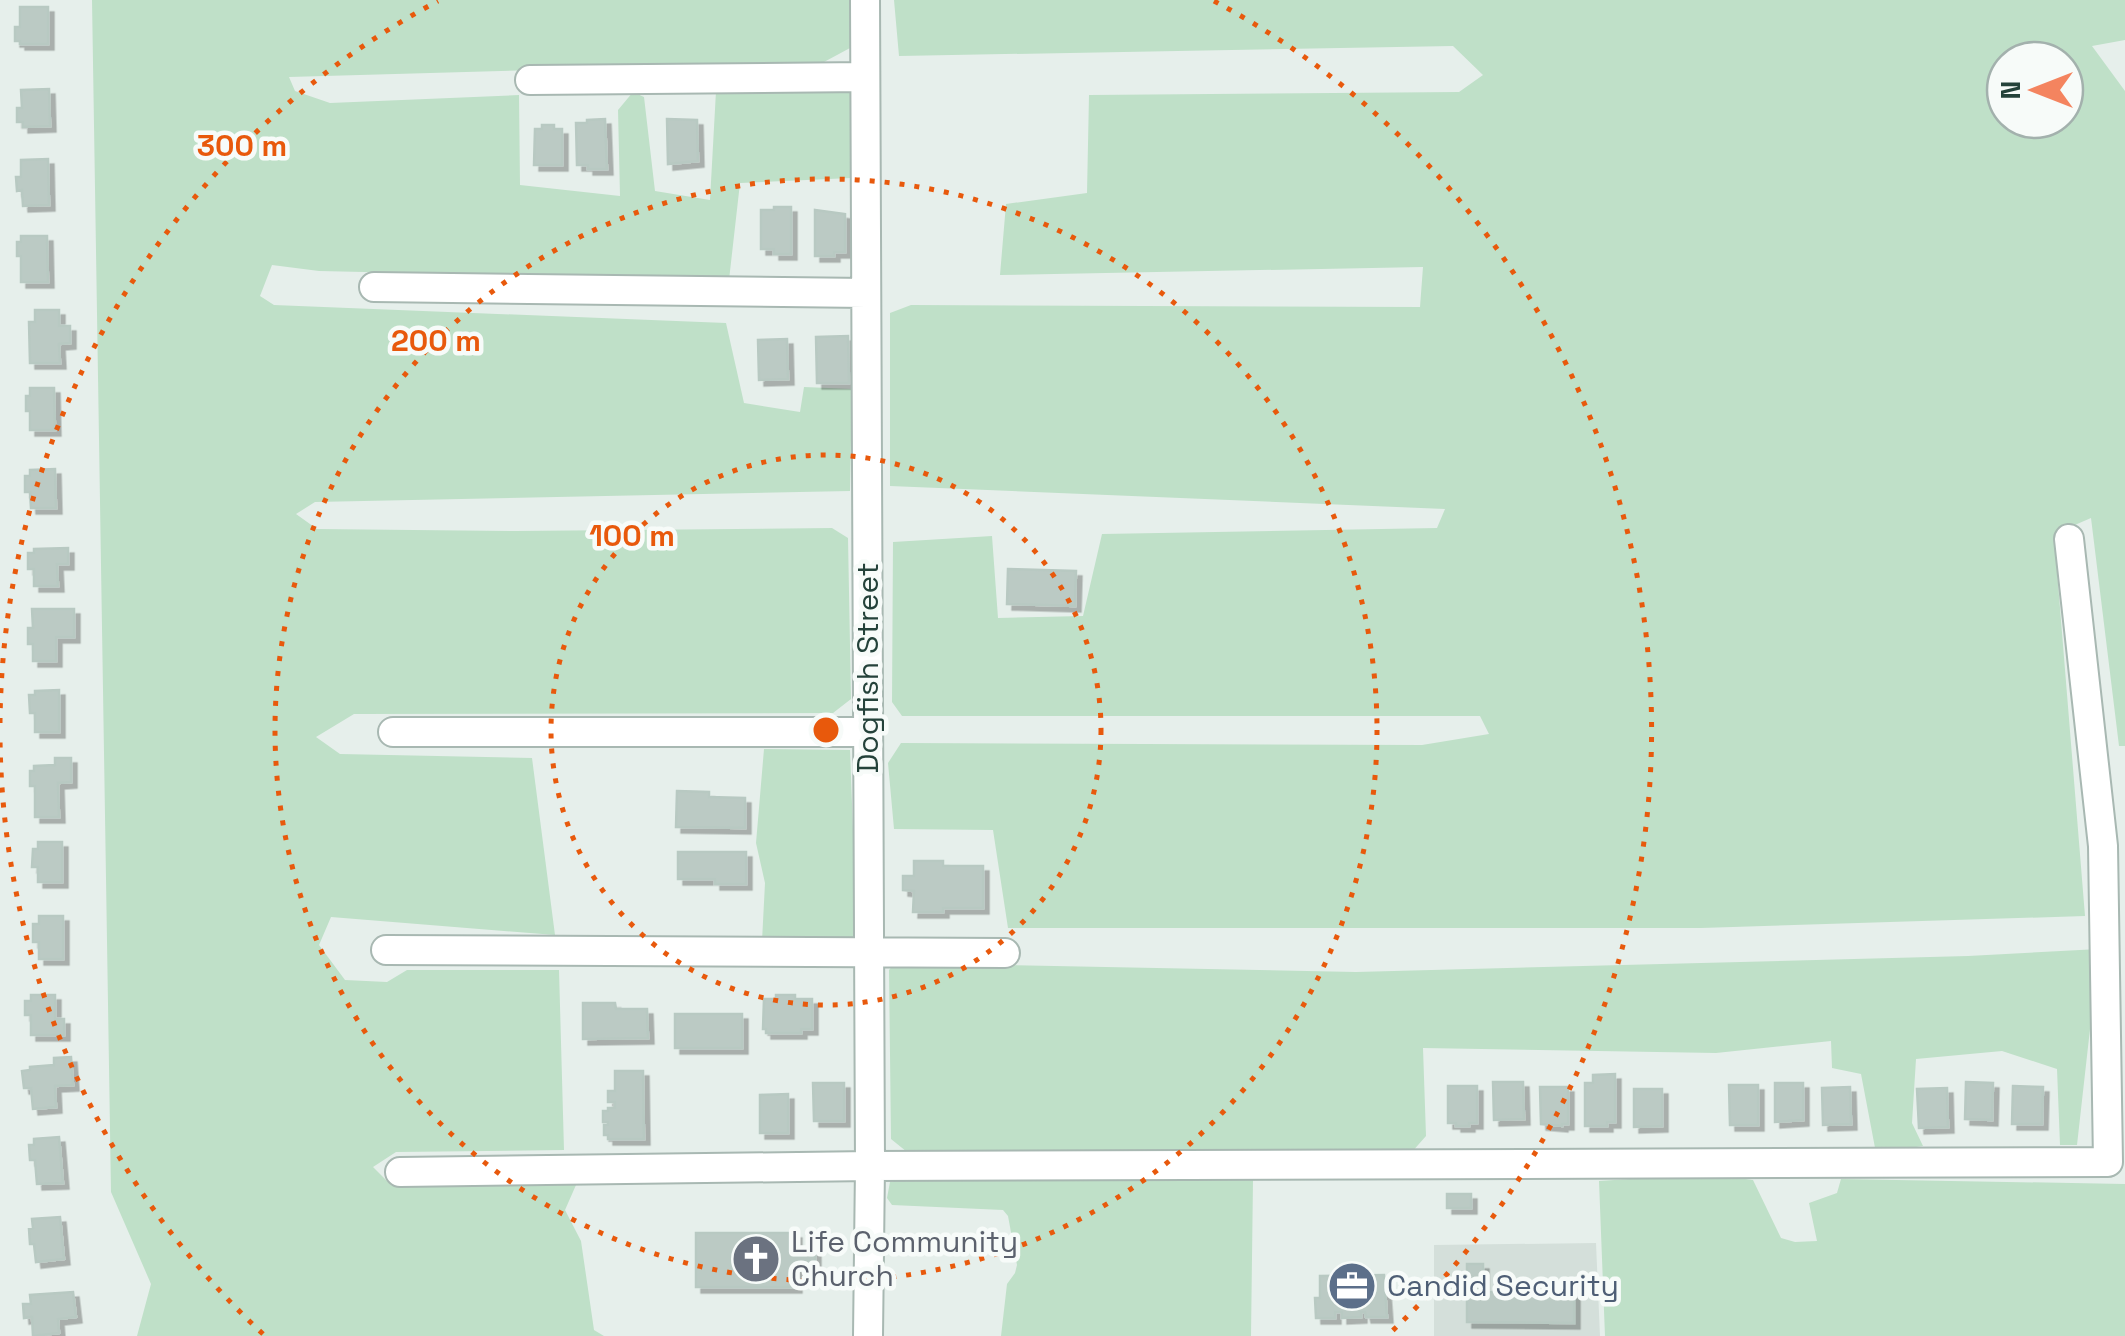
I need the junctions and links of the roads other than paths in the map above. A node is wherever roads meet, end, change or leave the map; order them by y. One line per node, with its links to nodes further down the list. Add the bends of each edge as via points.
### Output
1 (865, 0): 2 (street, Dogfish Street)
2 (865, 76): 3 (street); 5 (street, Dogfish Street)
3 (530, 80)
4 (374, 286): 5 (street)
5 (866, 293): 8 (street, Dogfish Street)
6 (2069, 539): 12 (street, via 2102,846 2108,1162)
7 (393, 732): 8 (street)
8 (868, 732): 10 (street, Dogfish Street)
9 (386, 950): 10 (street)
10 (869, 952): 11 (street); 12 (street, Dogfish Street)
11 (1005, 953)
12 (870, 1166): 13 (street); 14 (street, Dogfish Street)
13 (400, 1172)
14 (868, 1336)

